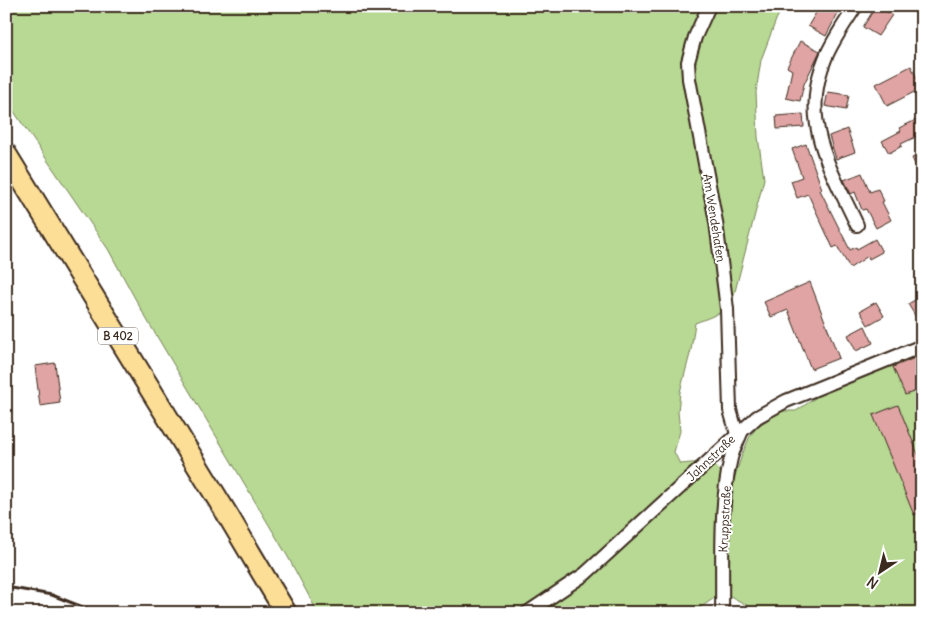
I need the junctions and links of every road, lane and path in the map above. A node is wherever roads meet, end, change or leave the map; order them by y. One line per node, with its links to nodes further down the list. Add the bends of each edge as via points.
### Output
1 (709, 6): 6 (street, Am Wendehafen, via 688,62 716,222 727,309 730,410)
2 (856, 6): 4 (street, via 826,57 817,80 815,102 824,153)
3 (6, 154): 7 (main road, B 402)
4 (857, 225)
5 (922, 346): 6 (street, Jahnstraße, via 786,401)
6 (740, 431): 8 (street, Jahnstraße, via 585,574); 9 (street, Kruppstraße, via 726,479)
7 (286, 613)
8 (527, 613)
9 (722, 613)

